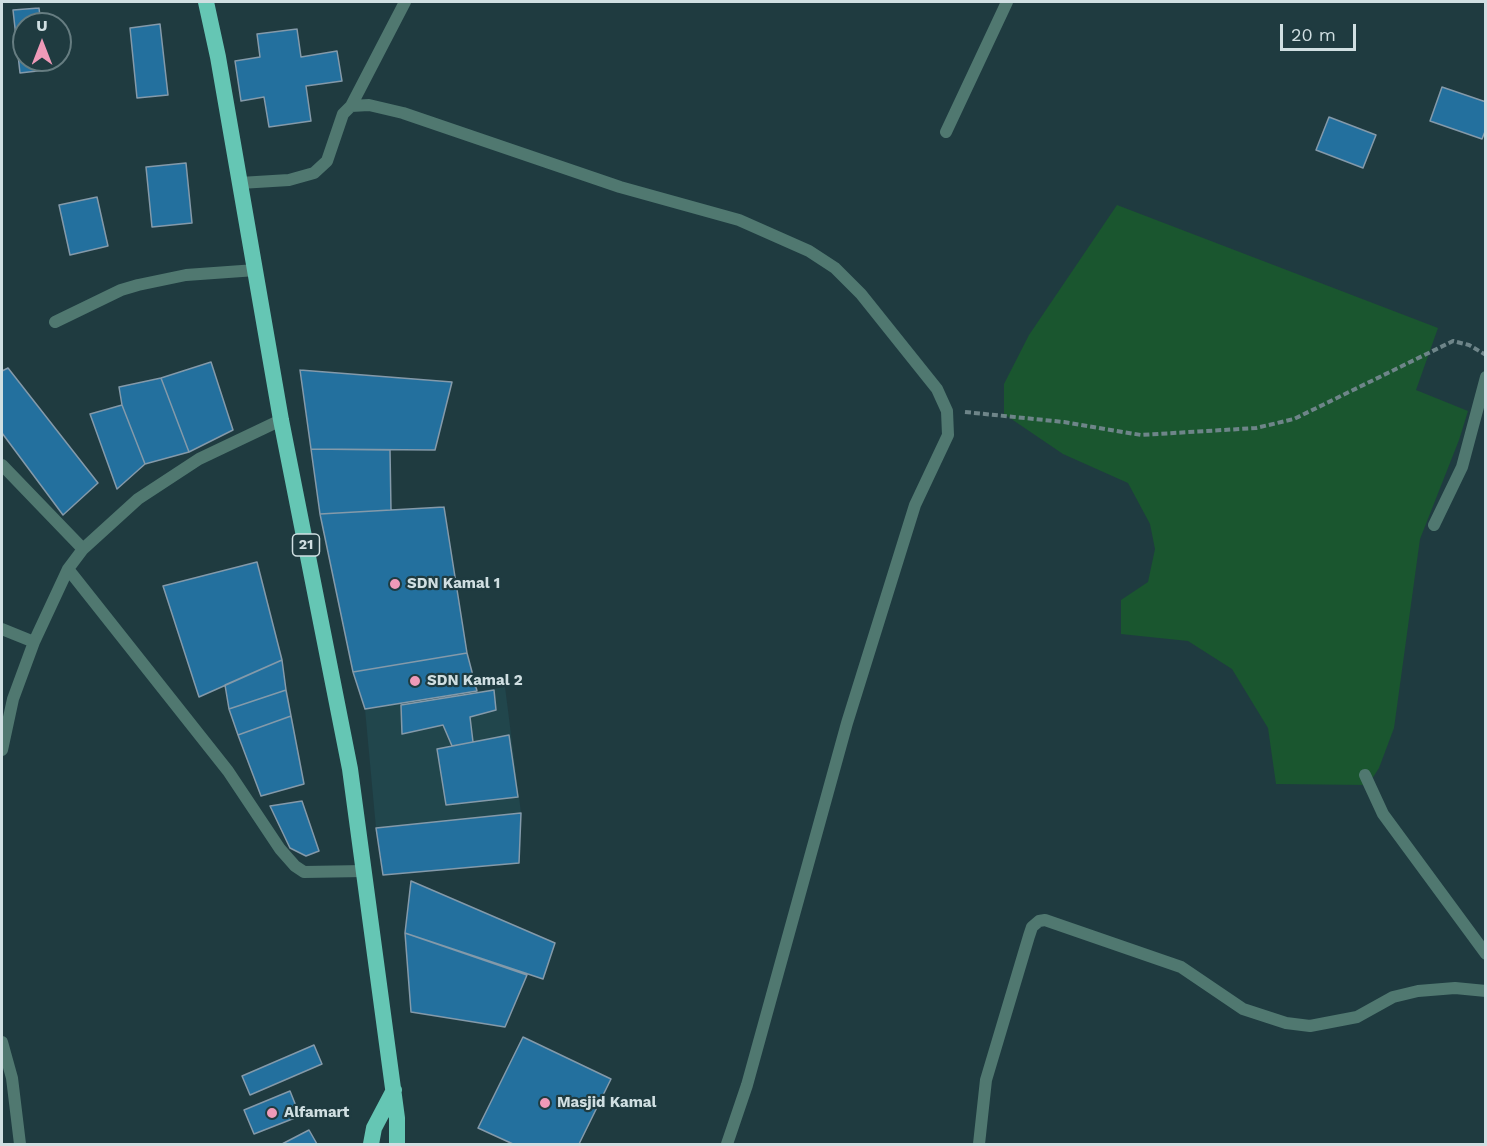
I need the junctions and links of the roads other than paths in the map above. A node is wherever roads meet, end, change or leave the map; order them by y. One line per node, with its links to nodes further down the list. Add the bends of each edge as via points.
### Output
1 (206, 2): 6 (highway, 21)
2 (405, 2): 4 (street)
3 (1007, 2): 5 (street)
4 (351, 106): 6 (street, via 343,114 327,161 314,173 289,180); 27 (street, via 369,105 403,113 620,187 739,220 810,251 836,268 861,294 937,389 947,411 948,435 915,505 847,723)
5 (946, 132)
6 (240, 183): 7 (highway, 21)
7 (256, 270): 8 (street, via 186,275 138,285); 10 (highway, 21)
8 (55, 322)
9 (1485, 377): 12 (street, via 1462,467)
10 (281, 420): 13 (street, via 199,459 138,499); 19 (highway, 21, via 350,769)
11 (2, 465): 13 (street)
12 (1434, 525)
13 (83, 549): 14 (street)
14 (68, 568): 16 (street); 19 (street, via 228,771 295,866 304,872)
15 (2, 629): 16 (street)
16 (34, 642): 17 (street, via 13,699)
17 (2, 750)
18 (1365, 775): 20 (street, via 1383,814)
19 (364, 871): 23 (highway, 21)
20 (1485, 954)
21 (1485, 991): 28 (street, via 1418,991 1393,997 1358,1017 1310,1026 1286,1023 1243,1009 1181,967 1039,921 1029,936 986,1080)
22 (2, 1042): 24 (street, via 12,1078)
23 (394, 1090): 25 (highway, via 374,1128); 26 (highway, 21)
24 (20, 1144)
25 (371, 1144)
26 (397, 1144)
27 (728, 1144)
28 (979, 1144)

